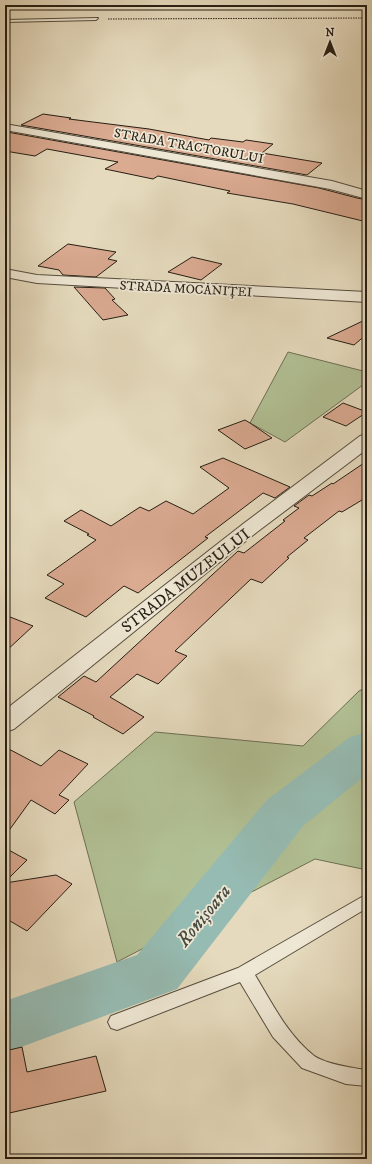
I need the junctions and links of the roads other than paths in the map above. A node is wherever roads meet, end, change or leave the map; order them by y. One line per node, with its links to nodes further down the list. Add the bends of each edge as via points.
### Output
1 (96, 19): 2 (lane)
2 (5, 21)
3 (5, 127): 4 (street, STRADA TRACTORULUI, via 332,185)
4 (367, 195)
5 (5, 273): 6 (street, STRADA MOCĂNIȚEI, via 45,280)
6 (367, 297)
7 (367, 440): 8 (street, STRADA MUZEULUI, via 250,528)
8 (5, 723)
9 (367, 900): 10 (lane)
10 (244, 973): 11 (lane); 12 (lane, via 279,1030 308,1062 346,1076)
11 (117, 1022)
12 (367, 1078)

